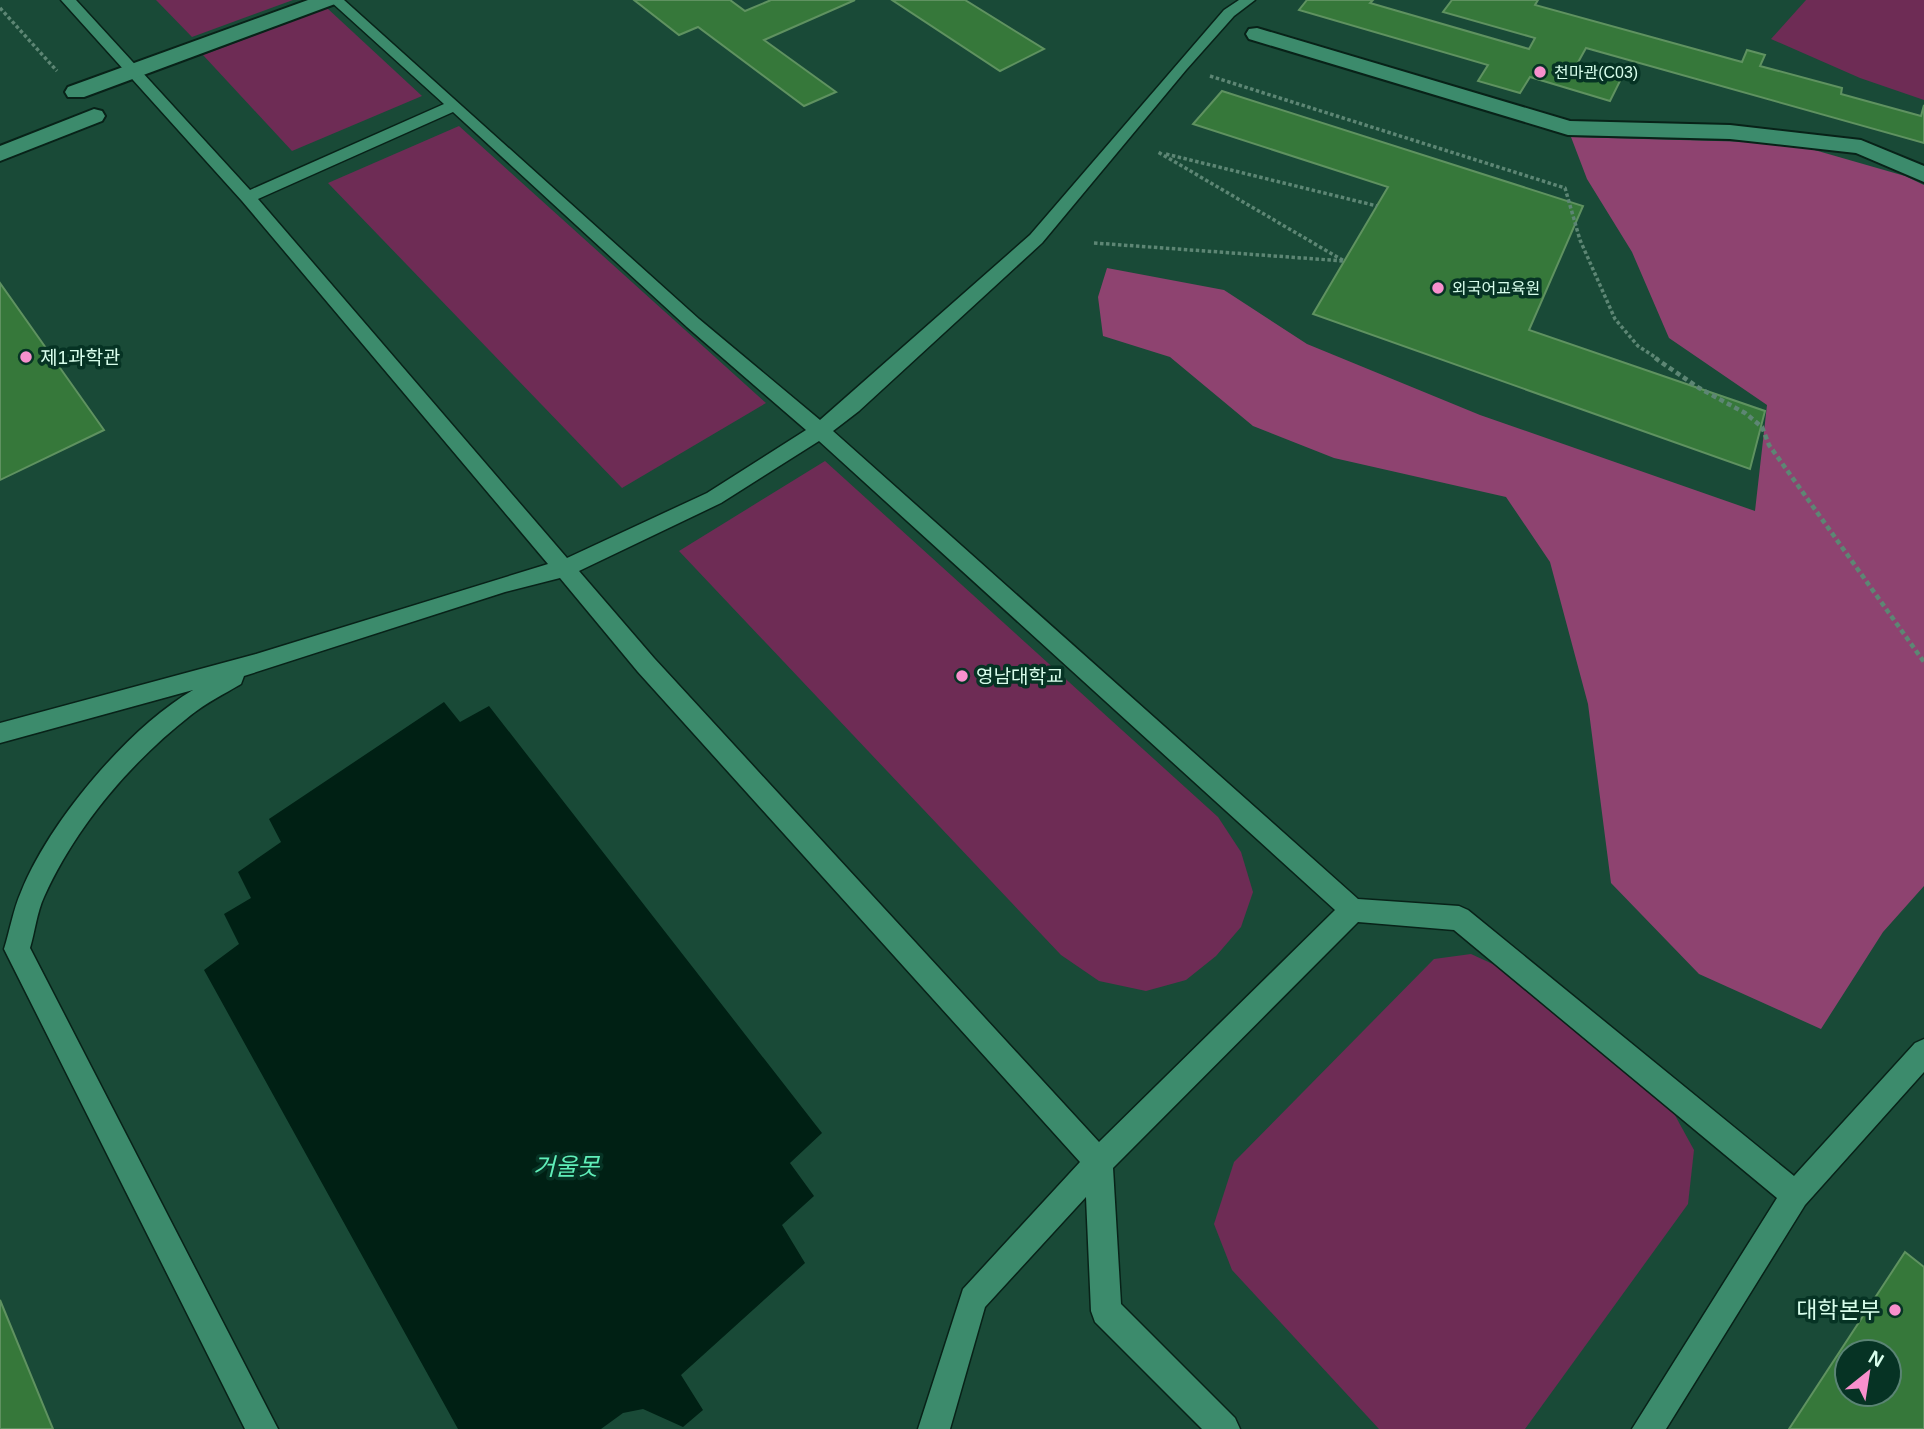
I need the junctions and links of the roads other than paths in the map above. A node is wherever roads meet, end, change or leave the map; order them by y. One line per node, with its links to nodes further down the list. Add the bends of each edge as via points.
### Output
1 (68, 0): 7 (lane)
2 (328, 0): 7 (street)
3 (336, 0): 9 (lane)
4 (1248, 0): 5 (lane)
5 (1228, 6): 14 (lane, via 1036,239)
6 (1257, 34): 12 (street, via 1568,128 1730,132 1861,147)
7 (135, 71): 8 (street); 13 (lane)
8 (76, 92)
9 (453, 106): 13 (lane); 14 (lane)
10 (94, 116): 11 (street)
11 (0, 154)
12 (1924, 175)
13 (248, 197): 15 (lane)
14 (820, 431): 15 (lane, via 714,498); 18 (lane)
15 (563, 569): 16 (lane); 21 (lane)
16 (256, 663): 17 (lane); 19 (lane, via 185,706 109,777 61,843)
17 (0, 733)
18 (1353, 911): 21 (lane); 22 (lane, via 1459,918)
19 (9, 944): 23 (lane)
20 (1924, 1052): 22 (lane)
21 (1099, 1162): 24 (lane, via 973,1299); 25 (lane, via 1106,1311)
22 (1795, 1195): 26 (lane)
23 (262, 1429)
24 (934, 1429)
25 (1224, 1429)
26 (1648, 1429)

